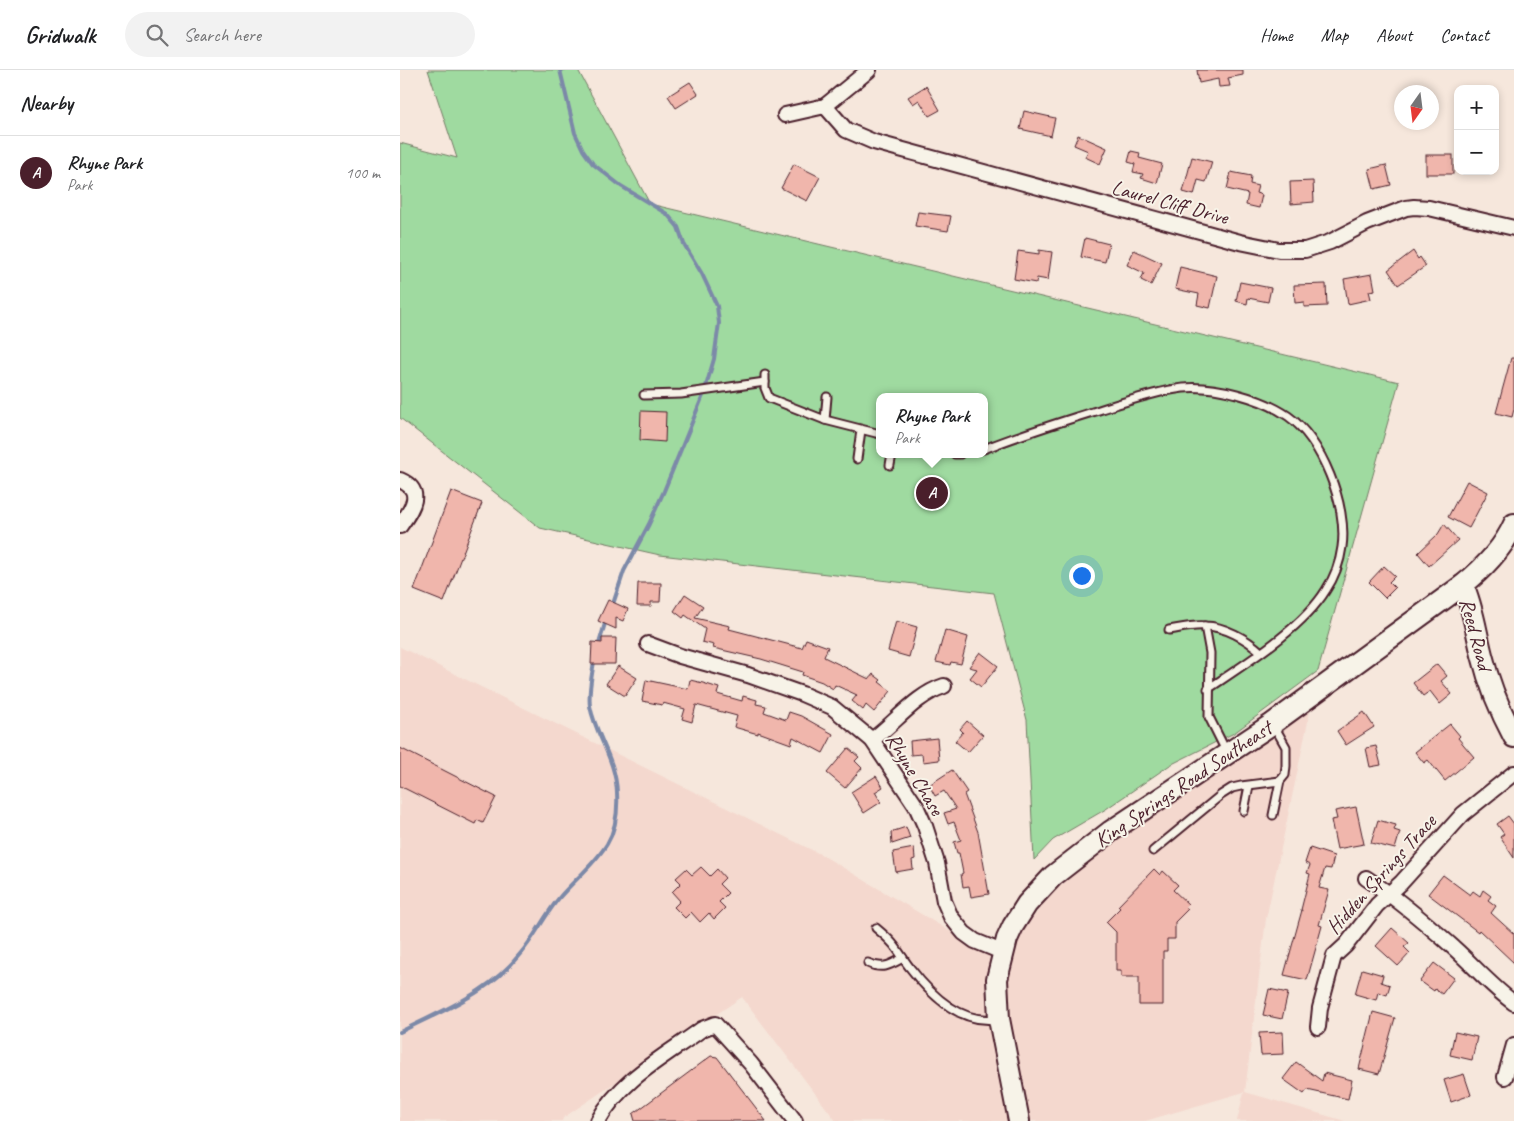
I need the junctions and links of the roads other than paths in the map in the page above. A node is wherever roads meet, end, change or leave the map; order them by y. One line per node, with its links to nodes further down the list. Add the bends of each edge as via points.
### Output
1 (869, 70): 2 (street)
2 (824, 106): 3 (street); 4 (street, Laurel Cliff Drive, via 846,130 874,142 1279,250 1305,250 1330,242 1367,223 1414,206)
3 (785, 115)
4 (1514, 228)
5 (644, 395): 7 (lane, via 673,394 765,379 764,388 769,398)
6 (828, 398): 7 (lane)
7 (825, 420): 8 (lane)
8 (861, 430): 9 (lane); 12 (lane)
9 (876, 433)
10 (988, 447): 22 (lane, via 1129,400 1184,388 1218,390 1252,398 1288,416 1314,442 1330,473 1341,517 1342,547 1334,574 1318,603)
11 (891, 458): 13 (lane)
12 (857, 459)
13 (890, 465)
14 (400, 480): 15 (street, via 409,484 416,497)
15 (404, 512): 17 (street)
16 (1514, 524): 18 (street, King Springs Road Southeast, via 1490,560)
17 (400, 526)
18 (1463, 585): 25 (street, King Springs Road Southeast); 26 (street, Reed Road, via 1492,689)
19 (1205, 626): 20 (lane); 22 (lane, via 1219,628 1253,644); 24 (lane, via 1210,653)
20 (1169, 630)
21 (648, 644): 27 (street, Rhyne Chase, via 802,694 832,708)
22 (1261, 652): 24 (lane)
23 (944, 686): 27 (street, via 921,698)
24 (1208, 689): 28 (lane, via 1209,717)
25 (1272, 724): 28 (street, King Springs Road Southeast); 30 (lane, via 1286,747 1285,775)
26 (1514, 737)
27 (872, 740): 38 (street, Rhyne Chase, via 918,811 937,863 944,901 951,917 975,941)
28 (1228, 754): 38 (street, King Springs Road Southeast, via 1111,831 1053,876 1019,915)
29 (1514, 773): 36 (street, Hidden Springs Trace, via 1463,814)
30 (1280, 781): 31 (lane); 33 (lane)
31 (1249, 786): 32 (lane); 34 (lane, via 1232,788 1221,795)
32 (1244, 811)
33 (1273, 815)
34 (1153, 852)
35 (1366, 878): 36 (street)
36 (1390, 893): 41 (street); 43 (street, Hidden Springs Trace, via 1334,956 1324,989)
37 (876, 928): 39 (lane)
38 (1002, 952): 42 (street, King Springs Road Southeast, via 997,979)
39 (903, 958): 40 (lane, via 882,968); 42 (lane, via 937,999 957,1012 974,1018)
40 (868, 963)
41 (1514, 1003)
42 (999, 1019): 48 (street, King Springs Road Southeast)
43 (1318, 1027)
44 (1514, 1045): 45 (street)
45 (1505, 1077)
46 (598, 1121): 47 (street, via 608,1104 629,1082 702,1029 715,1024)
47 (795, 1121)
48 (1020, 1121)

